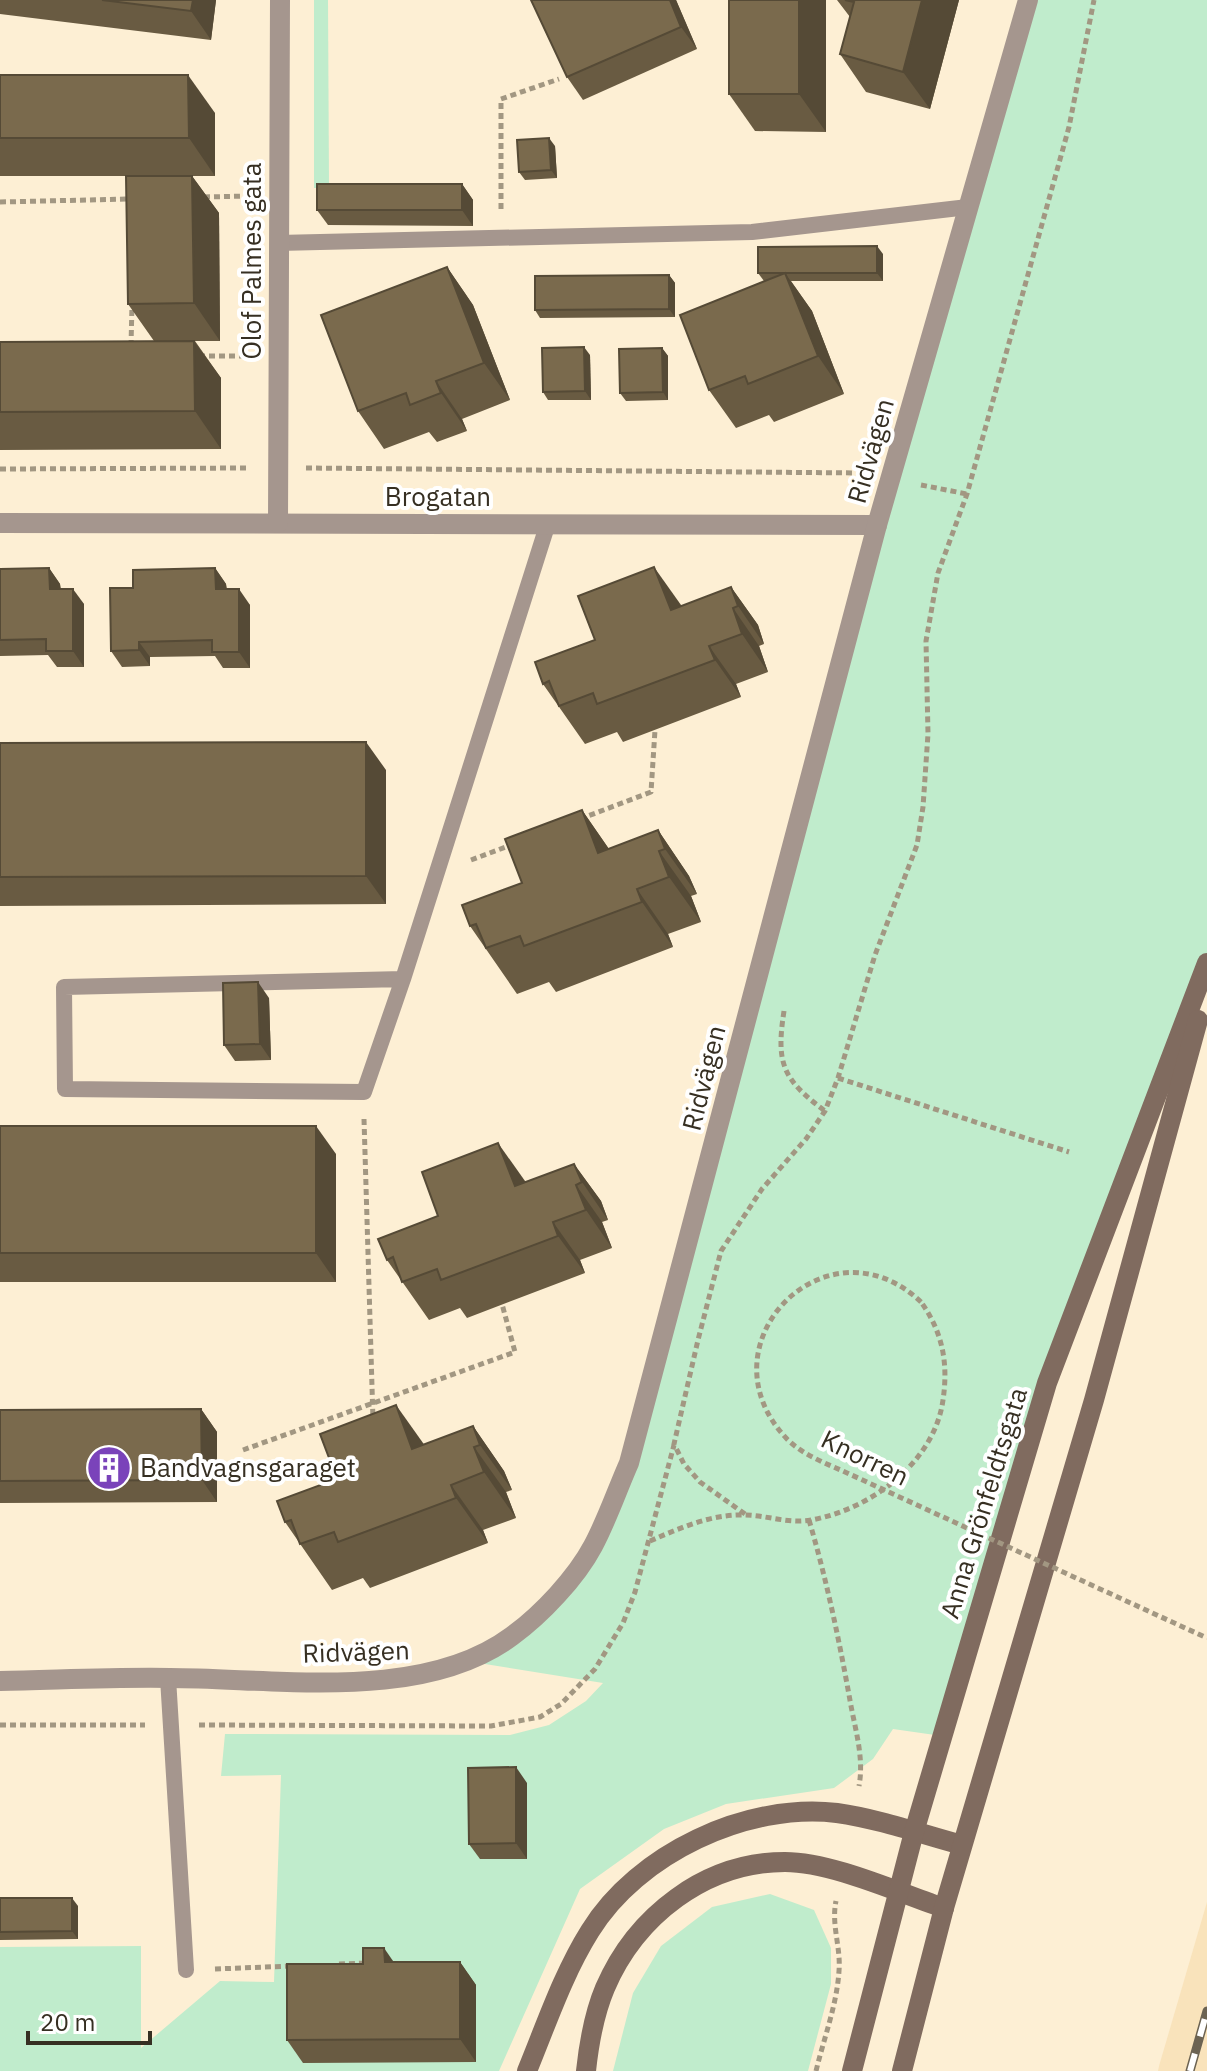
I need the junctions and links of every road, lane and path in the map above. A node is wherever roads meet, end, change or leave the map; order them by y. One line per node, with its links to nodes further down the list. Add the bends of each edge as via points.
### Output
1 (280, 0): 5 (street, Olof Palmes gata)
2 (1028, 0): 9 (street, Ridvägen)
3 (1094, 0): 19 (path, via 1069,127)
4 (559, 79): 10 (path, via 501,99)
5 (279, 195): 6 (path); 11 (street, Olof Palmes gata)
6 (191, 198)
7 (133, 199): 8 (path)
8 (0, 202)
9 (968, 207): 10 (lane, via 752,232); 18 (street, Ridvägen)
10 (501, 238): 11 (lane)
11 (278, 243): 15 (street, Olof Palmes gata)
12 (132, 293): 13 (path)
13 (131, 356)
14 (190, 356): 15 (path)
15 (278, 357): 16 (street, Olof Palmes gata)
16 (278, 468): 17 (path); 18 (path, via 859,473); 21 (street, Olof Palmes gata)
17 (0, 469)
18 (890, 479): 19 (path); 23 (street, Ridvägen)
19 (967, 494): 32 (path, via 929,615 928,748 917,845 875,955)
20 (0, 523): 21 (street, Brogatan)
21 (278, 523): 22 (street, Brogatan)
22 (548, 523): 23 (street, Brogatan); 27 (lane)
23 (877, 525): 43 (street, Ridvägen, via 633,1448 592,1548 537,1616 510,1638 466,1661 421,1675 373,1682)
24 (655, 730): 25 (path, via 651,792)
25 (572, 822)
26 (519, 842): 27 (path)
27 (437, 873): 29 (lane)
28 (1207, 963): 45 (main road, Anna Grönfeldtsgata, via 1047,1383)
29 (403, 979): 33 (lane); 33 (lane, via 64,987 65,1089)
30 (1207, 985): 46 (main road, via 1094,1400)
31 (784, 1011): 34 (path, via 782,1062)
32 (838, 1078): 34 (path); 35 (path)
33 (364, 1092): 37 (path)
34 (825, 1111): 39 (path, via 762,1189 721,1251)
35 (1069, 1152)
36 (502, 1304): 37 (path, via 515,1352)
37 (371, 1406): 38 (path); 40 (path)
38 (373, 1422)
39 (674, 1444): 41 (path, via 700,1482); 41 (path, via 650,1541 689,1524)
40 (243, 1450)
41 (745, 1514): 42 (path, Knorren, bridge, via 809,1520 846,1509 877,1495 901,1475 920,1454 940,1414 944,1349 933,1318 892,1279 853,1271 832,1274 780,1305 760,1339 757,1382 763,1403 788,1440 845,1472)
42 (1207, 1638)
43 (168, 1678): 44 (street, Ridvägen); 52 (lane)
44 (0, 1681)
45 (914, 1832): 46 (main road); 47 (main road, Anna Grönfeldtsgata); 53 (main road, via 853,1816 807,1813 740,1823 680,1846 627,1886 590,1931)
46 (962, 1845): 48 (main road)
47 (897, 1892): 48 (main road); 54 (main road, via 787,1862 755,1865 695,1886 640,1930 617,1964 590,2037); 55 (main road, Anna Grönfeldtsgata)
48 (944, 1908): 56 (main road)
49 (378, 1963): 50 (path)
50 (330, 1965)
51 (298, 1966): 52 (path)
52 (186, 1970)
53 (527, 2071)
54 (586, 2071)
55 (852, 2071)
56 (902, 2071)

